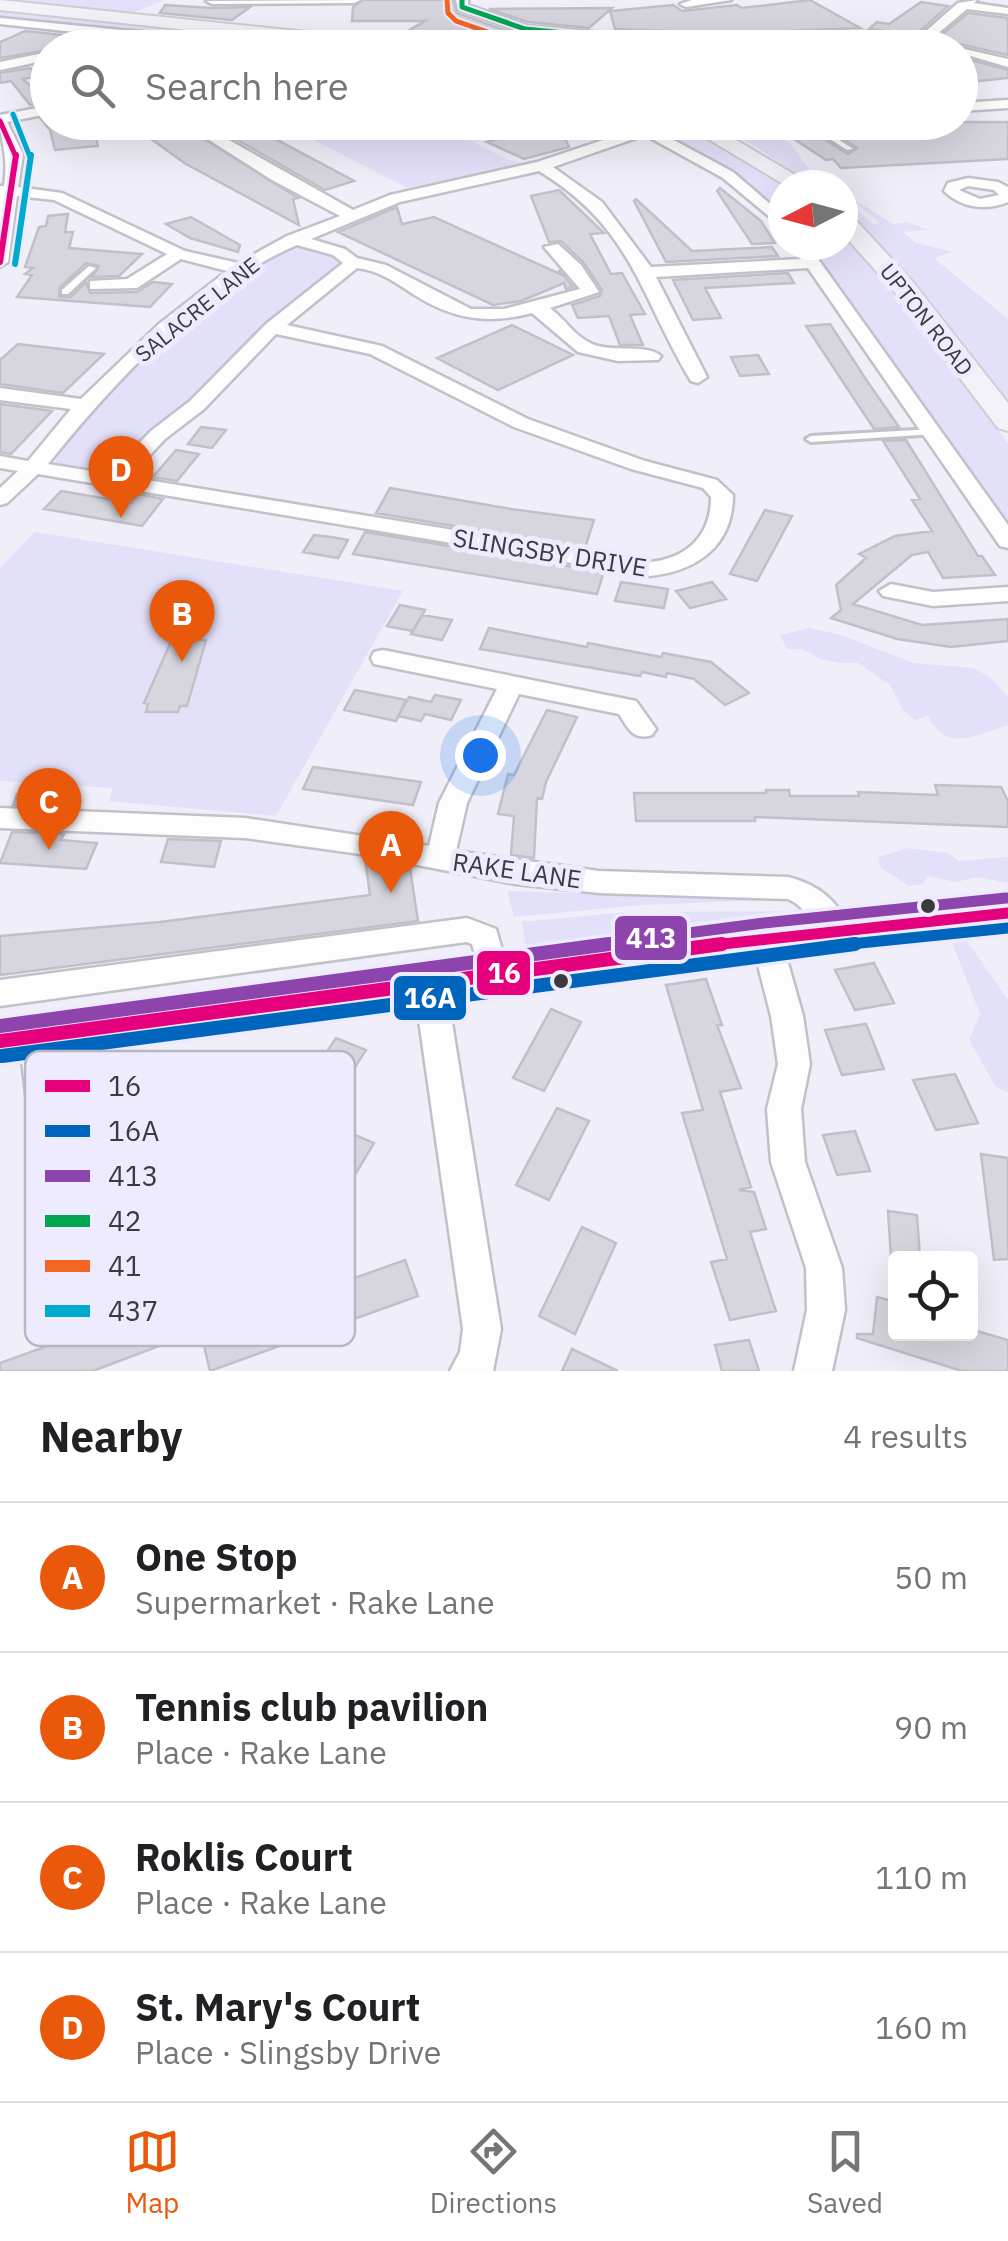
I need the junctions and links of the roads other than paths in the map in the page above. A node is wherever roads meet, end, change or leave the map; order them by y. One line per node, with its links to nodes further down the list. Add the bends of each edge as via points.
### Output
1 (354, 0): 5 (street)
2 (462, 0): 11 (street, via 473,14)
3 (725, 0): 7 (street)
4 (212, 1): 5 (street)
5 (223, 1)
6 (967, 3): 9 (street); 15 (street)
7 (686, 4)
8 (0, 5): 13 (main road)
9 (1008, 12)
10 (0, 21): 12 (street)
11 (525, 29): 14 (street)
12 (78, 30)
13 (239, 30)
14 (535, 30)
15 (935, 30)
16 (978, 54): 18 (street)
17 (30, 60): 19 (street)
18 (1007, 62)
19 (0, 66)
20 (1008, 104): 21 (street)
21 (978, 106)
22 (30, 114): 23 (street)
23 (0, 120): 34 (street, via 13,141)
24 (217, 140): 40 (street)
25 (618, 140): 31 (street, SALACRE LANE)
26 (666, 140): 39 (street, via 728,175)
27 (722, 140): 33 (main road)
28 (836, 140): 30 (lane)
29 (544, 144): 31 (street)
30 (849, 148)
31 (569, 156): 32 (street, SALACRE LANE)
32 (541, 166): 40 (street, SALACRE LANE, via 416,192); 51 (street, via 596,201)
33 (775, 170)
34 (8, 171): 37 (street)
35 (1008, 177): 36 (street)
36 (990, 184): 38 (street, via 1008,195); 38 (street, via 968,182 951,190)
37 (6, 190): 45 (street, via 77,203); 47 (street)
38 (991, 203): 41 (street)
39 (768, 210)
40 (350, 214): 43 (street, SALACRE LANE)
41 (1008, 219)
42 (858, 236): 61 (main road, UPTON ROAD)
43 (293, 239): 48 (street, via 339,252); 50 (street, SALACRE LANE)
44 (532, 250): 55 (street, via 559,246 599,292)
45 (179, 254): 50 (street); 52 (street, via 131,284)
46 (811, 260): 49 (street)
47 (0, 262)
48 (353, 263): 55 (street, via 396,275 466,312); 56 (street)
49 (813, 263): 51 (street); 62 (street)
50 (240, 268): 60 (street, SALACRE LANE, via 165,328)
51 (648, 272): 58 (street)
52 (94, 276): 53 (lane); 53 (lane)
53 (76, 282): 54 (lane)
54 (65, 292)
55 (537, 308): 57 (street, via 572,341)
56 (272, 328): 66 (street); 66 (street, SLINGSBY DRIVE, via 376,350 521,423 710,484 722,494 724,508 690,561 650,568)
57 (641, 361)
58 (698, 377)
59 (0, 394): 60 (street)
60 (85, 406): 65 (street, SALACRE LANE)
61 (1008, 422)
62 (932, 432): 63 (lane); 68 (street)
63 (810, 440)
64 (0, 462): 65 (street, SLINGSBY DRIVE)
65 (34, 467): 66 (street, SLINGSBY DRIVE); 67 (street, SALACRE LANE)
66 (114, 481)
67 (0, 499)
68 (1008, 541)
69 (891, 591): 70 (street, via 933,599)
70 (1008, 594)
71 (383, 658): 72 (street)
72 (511, 685): 73 (street, via 628,707); 75 (street, via 453,804)
73 (643, 729)
74 (0, 818): 75 (street, RAKE LANE, via 246,828)
75 (440, 858): 77 (street, RAKE LANE, via 599,882 806,891)
76 (1008, 913): 77 (main road)
77 (837, 930): 78 (main road)
78 (766, 938): 79 (main road); 85 (street, via 794,1064 784,1110 788,1162 824,1268 826,1310)
79 (494, 974): 80 (main road); 81 (street, via 485,937 468,930)
80 (430, 986): 82 (main road); 84 (street, via 482,1329 478,1361)
81 (0, 993)
82 (18, 1038): 83 (street)
83 (25, 1072)
84 (469, 1371)
85 (813, 1371)

